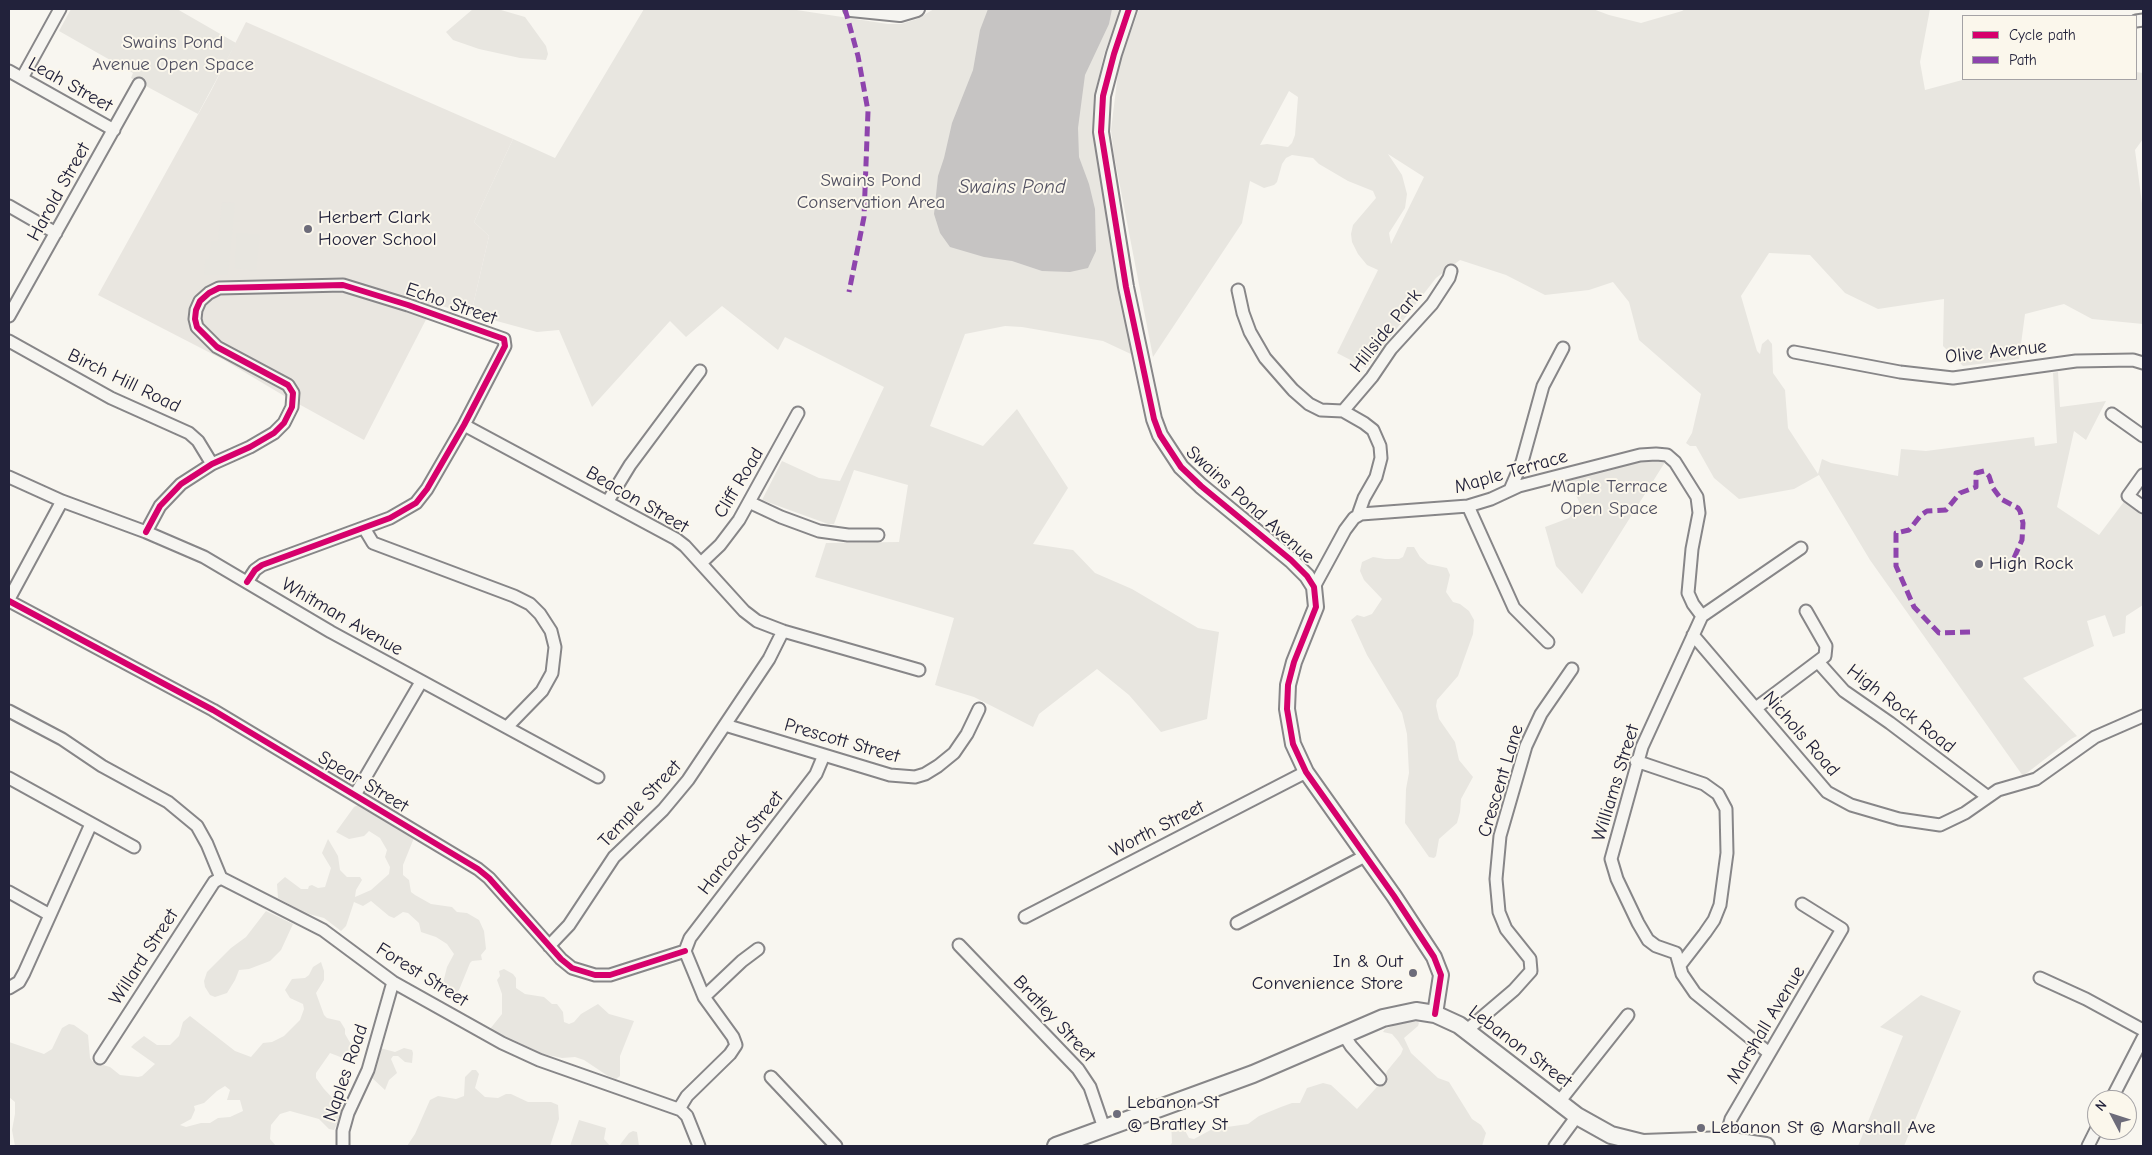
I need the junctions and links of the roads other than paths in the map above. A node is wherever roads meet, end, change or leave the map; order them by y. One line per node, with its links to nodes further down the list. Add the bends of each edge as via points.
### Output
1 (60, 9): 6 (street)
2 (851, 9): 3 (street, via 900,14)
3 (917, 9)
4 (1129, 9): 40 (street, Swains Pond Avenue, via 1103,96 1101,132 1126,287 1157,428 1185,471 1291,560 1308,576)
5 (9, 71): 6 (street, Leah Street)
6 (22, 78): 8 (street, Leah Street)
7 (139, 84): 8 (street, Harold Street)
8 (114, 130): 10 (street, Harold Street)
9 (9, 206): 10 (street)
10 (56, 233): 13 (street, Harold Street)
11 (1451, 270): 19 (street, Hillside Park, via 1432,304 1391,349)
12 (1238, 290): 19 (street, via 1242,313 1264,358 1309,404 1321,410)
13 (9, 316)
14 (9, 341): 24 (street, Birch Hill Road, via 111,398 189,433)
15 (1563, 348): 27 (street, via 1543,386 1522,462)
16 (1794, 352): 17 (street, Olive Avenue, via 1900,372 1953,378 2076,361 2132,360)
17 (2143, 363)
18 (700, 371): 29 (street, via 626,471)
19 (1343, 411): 33 (street, via 1373,430 1380,446 1381,458 1376,477)
20 (798, 413): 30 (street, Cliff Road)
21 (2112, 414): 23 (street)
22 (464, 425): 24 (street, Echo Street, via 505,346 502,338 413,306 343,286 219,288 206,294 198,305 195,324 200,332 217,347 288,385 293,393 293,402 277,431); 29 (street, Beacon Street); 34 (street, Echo Street, via 418,500 402,512)
23 (2143, 436)
24 (212, 464): 35 (street, via 172,493 156,512)
25 (2143, 475): 32 (street, via 2128,496)
26 (9, 477): 28 (street, Whitman Avenue)
27 (1510, 490): 31 (street, Maple Terrace); 43 (street, Maple Terrace, via 1640,455 1667,455 1681,470 1699,504 1688,593)
28 (62, 501): 35 (street, Whitman Avenue); 41 (street)
29 (608, 501): 38 (street, Beacon Street, via 676,539)
30 (751, 502): 36 (street, via 826,533); 38 (street, Cliff Road, via 726,537)
31 (1468, 506): 33 (street, Maple Terrace, via 1371,512); 46 (street, via 1514,608)
32 (2143, 507)
33 (1358, 516): 40 (street, via 1345,530)
34 (364, 528): 39 (street, Echo Street, via 262,565); 56 (street, via 374,544 514,596 530,604 540,614 551,631 555,647 552,673 542,692)
35 (146, 532): 39 (street, Whitman Avenue, via 190,550)
36 (878, 535)
37 (1801, 548): 43 (street, Williams Street)
38 (700, 563): 44 (street, Beacon Street, via 752,617)
39 (247, 582): 50 (street, Whitman Avenue)
40 (1314, 587): 59 (street, Swains Pond Avenue, via 1316,607 1294,662 1287,697 1293,744)
41 (9, 600): 62 (street, Spear Street, via 214,710)
42 (1806, 611): 47 (street, High Rock Road, via 1826,646 1826,656)
43 (1702, 616): 45 (street, Williams Street)
44 (783, 631): 49 (street, Beacon Street); 55 (street, Temple Street)
45 (1692, 635): 51 (street, Nichols Road); 58 (street, Williams Street)
46 (1548, 642)
47 (1819, 662): 51 (street); 63 (street, High Rock Road, via 1844,691)
48 (1572, 669): 84 (street, Crescent Lane, via 1529,739 1500,836 1496,879 1499,912 1506,929 1532,964 1531,971)
49 (920, 670)
50 (421, 682): 56 (street, Whitman Avenue); 62 (street)
51 (1756, 708): 63 (street, Nichols Road, via 1827,792 1850,805 1899,819 1940,825)
52 (979, 709): 57 (street, Prescott Street, via 954,753 920,776 890,775)
53 (9, 711): 67 (street, via 160,796 195,824)
54 (2143, 716): 63 (street, Nichols Road, via 2095,737 2036,779 1998,790)
55 (725, 724): 57 (street, Prescott Street); 74 (street, Temple Street, via 688,780 663,810 614,857 569,925)
56 (507, 727): 60 (street, Whitman Avenue)
57 (824, 755): 76 (street, Hancock Street, via 816,774 700,925)
58 (1636, 761): 77 (street, Williams Street, via 1611,862 1646,936 1652,943 1676,953); 77 (street, via 1704,784 1718,794 1726,810 1727,853 1720,905 1705,934)
59 (1306, 772): 66 (street, Swains Pond Avenue); 71 (street, Worth Street)
60 (598, 777)
61 (9, 778): 64 (street)
62 (355, 795): 74 (street, Spear Street, via 478,869)
63 (1988, 797)
64 (91, 824): 65 (street); 70 (street)
65 (134, 847)
66 (1365, 856): 72 (street); 82 (street, Swains Pond Avenue, via 1414,925 1439,968 1441,983)
67 (220, 878): 79 (street, Forest Street, via 323,930); 89 (street, Willard Street, via 214,882)
68 (9, 892): 70 (street)
69 (1802, 904): 88 (street, Marshall Avenue, via 1842,929)
70 (50, 915): 80 (street, via 24,974)
71 (1025, 917)
72 (1236, 923)
73 (959, 945): 96 (street, Bratley Street, via 1078,1068 1090,1087)
74 (550, 946): 76 (street, Spear Street, via 572,968 605,976)
75 (758, 949): 81 (street)
76 (685, 951): 81 (street)
77 (1681, 964): 88 (street, Williams Street, via 1682,974 1695,993)
78 (2040, 978): 85 (street)
79 (393, 982): 94 (street, Forest Street, via 521,1052); 98 (street, Naples Road, via 368,1070 348,1114)
80 (10, 987)
81 (704, 997): 94 (street, via 734,1037 736,1046 687,1096)
82 (1435, 1014): 84 (main road, Lebanon Street); 86 (main road, Lebanon Street, via 1416,1011 1396,1014)
83 (1628, 1015): 93 (street)
84 (1467, 1030): 93 (main road, Lebanon Street)
85 (2143, 1030)
86 (1344, 1035): 91 (street); 96 (main road, Lebanon Street, via 1253,1074)
87 (2143, 1038): 92 (street)
88 (1769, 1053): 97 (street, Marshall Avenue, via 1731,1119)
89 (100, 1058)
90 (771, 1077): 100 (street)
91 (1380, 1079)
92 (2116, 1090)
93 (1559, 1102): 95 (main road, Lebanon Street)
94 (679, 1109): 99 (street, via 686,1116)
95 (1577, 1116): 97 (main road, Lebanon Street, via 1603,1132 1632,1141); 102 (street)
96 (1104, 1128): 101 (main road, Lebanon Street)
97 (1725, 1140): 103 (main road, Lebanon Street)
98 (343, 1146)
99 (699, 1146)
100 (836, 1146)
101 (1056, 1146)
102 (1555, 1146)
103 (1766, 1146)

